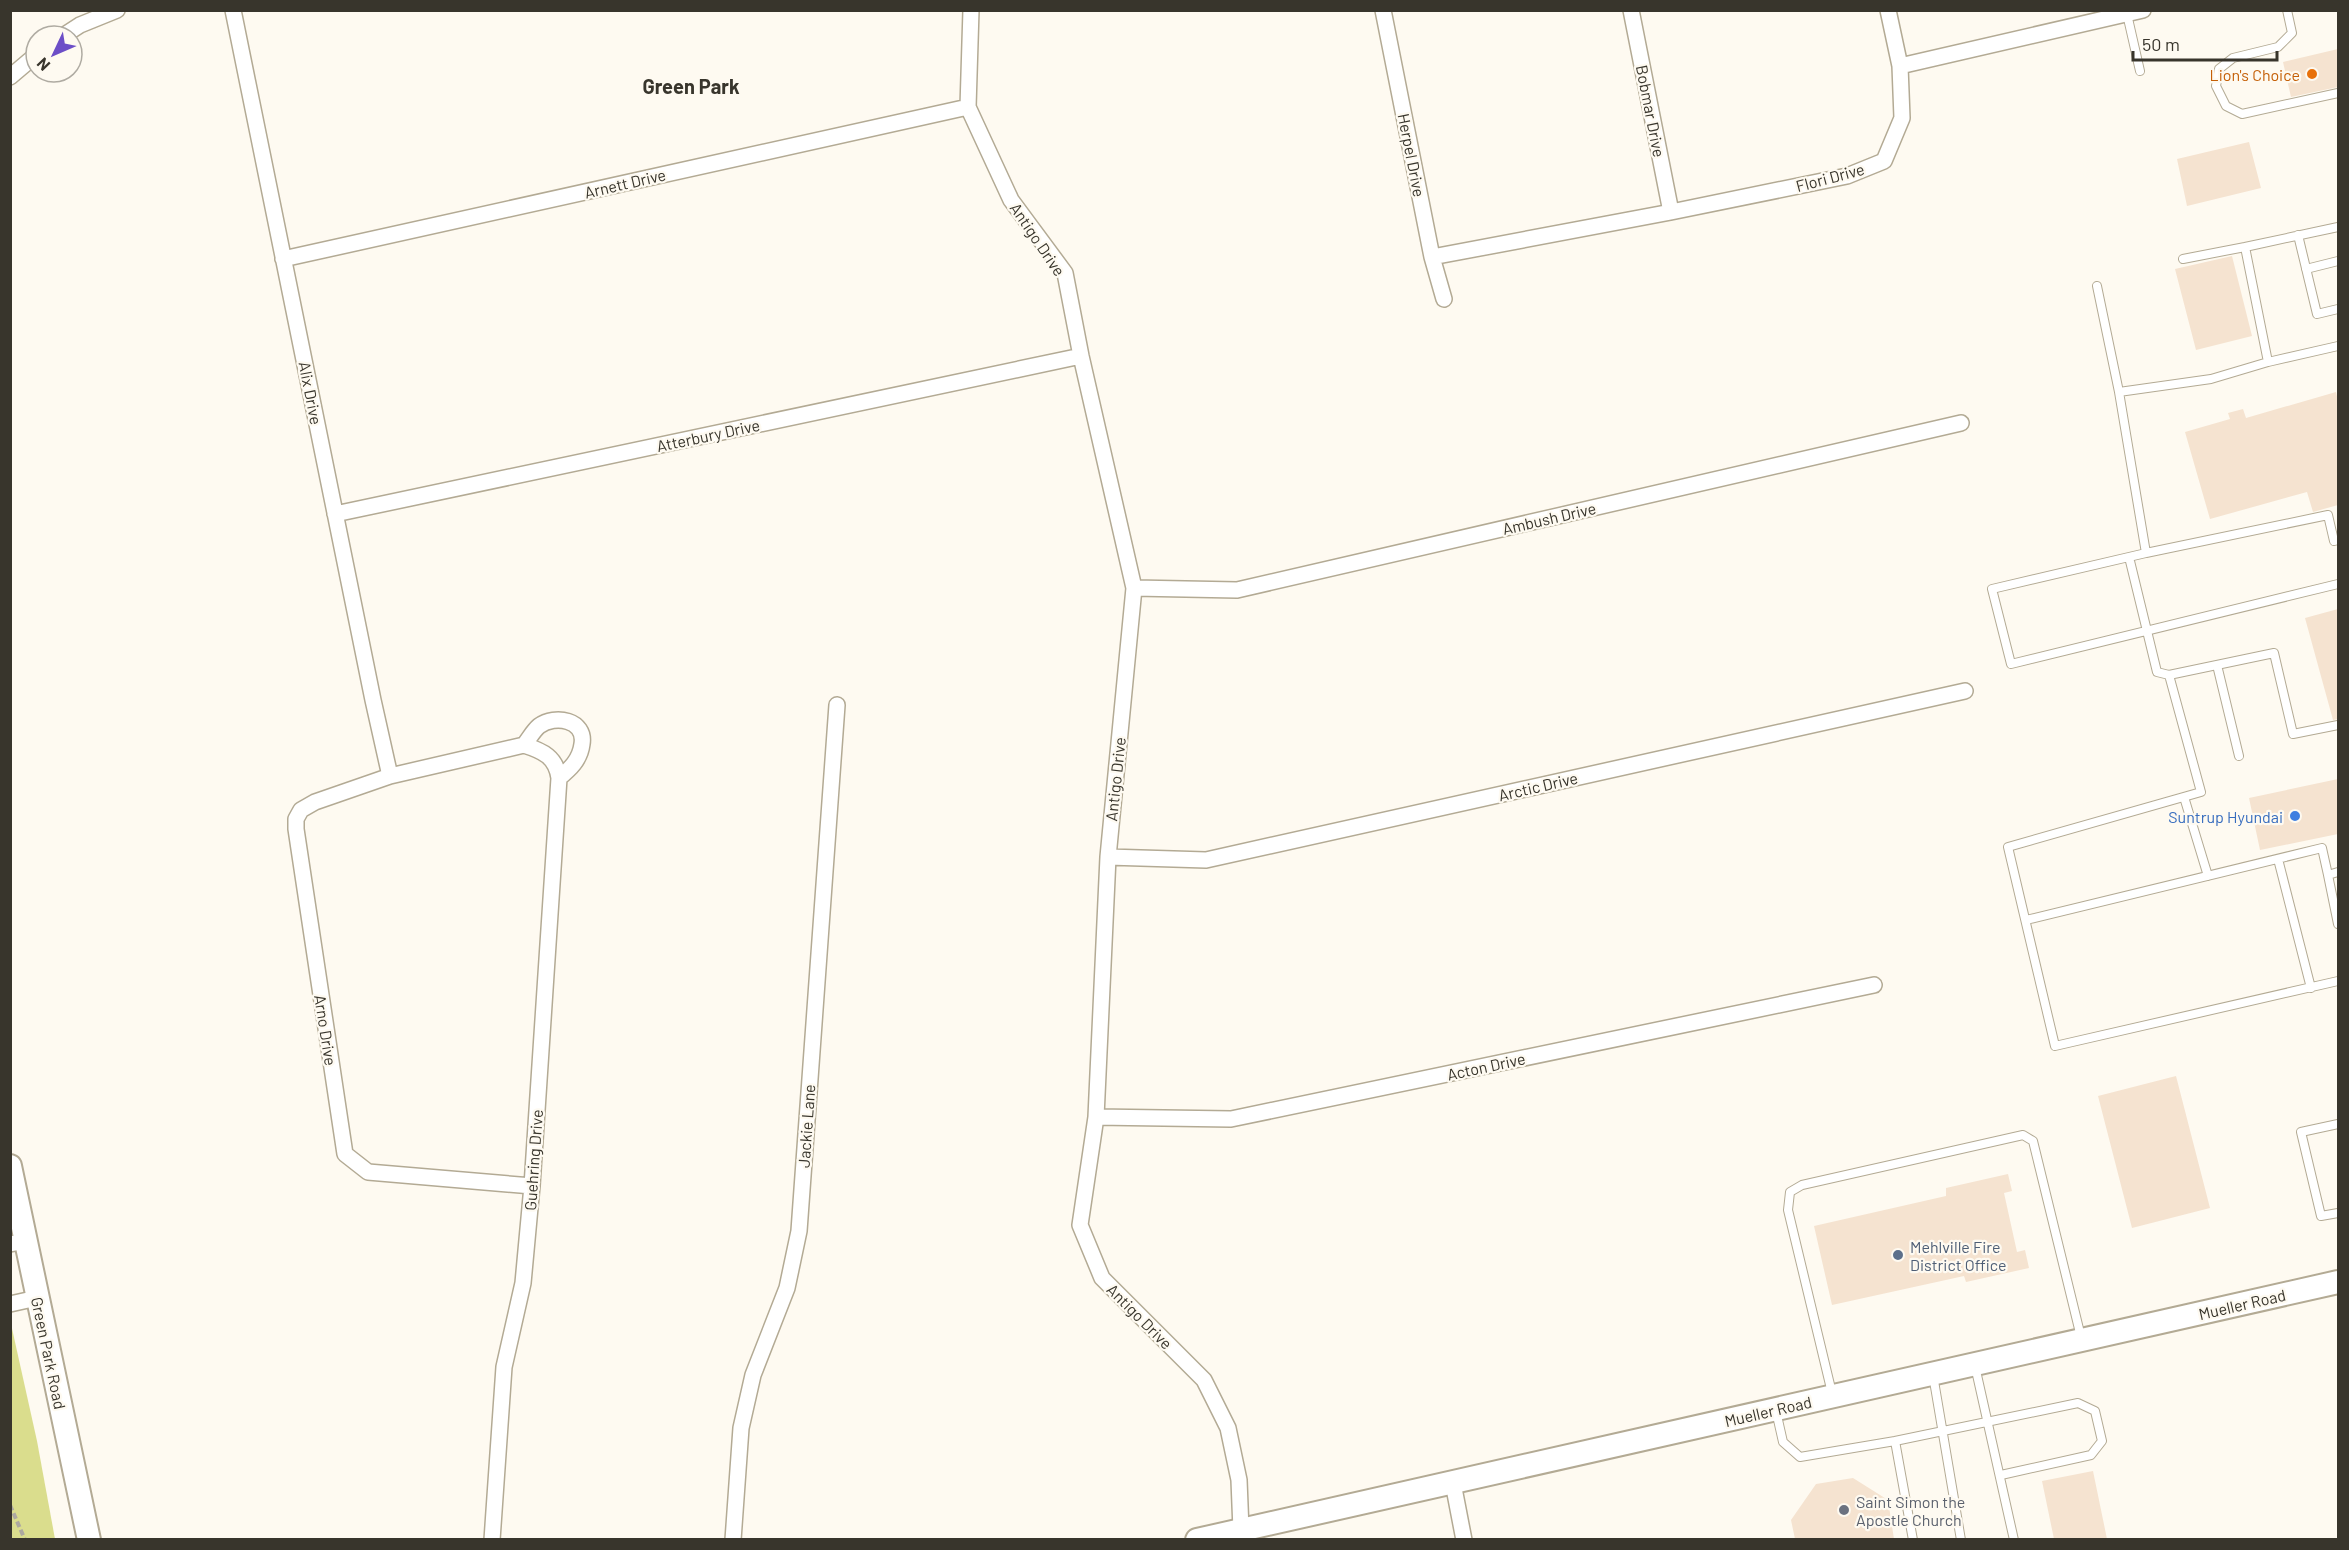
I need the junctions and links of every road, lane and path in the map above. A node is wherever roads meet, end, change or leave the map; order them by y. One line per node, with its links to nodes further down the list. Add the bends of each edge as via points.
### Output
1 (117, 10): 10 (street)
2 (233, 10): 22 (street, Alix Drive)
3 (972, 10): 16 (street, Antigo Drive)
4 (1383, 10): 21 (street, Herpel Drive)
5 (1631, 10): 17 (street, Bobmar Drive)
6 (1888, 10): 12 (street, Flori Drive)
7 (2143, 10): 9 (street)
8 (2287, 10): 15 (lane, via 2292,33 2278,47 2233,58 2219,69 2216,86 2226,106 2242,114)
9 (2127, 14): 12 (street); 13 (lane)
10 (82, 24)
11 (24, 65): 14 (street)
12 (1900, 66): 17 (street, Flori Drive, via 1902,118 1884,161 1847,176)
13 (2140, 71)
14 (10, 77)
15 (2338, 93)
16 (968, 107): 22 (street, Arnett Drive); 30 (street, Antigo Drive, via 1011,200 1065,273)
17 (1671, 212): 21 (street, Flori Drive)
18 (2338, 227): 19 (lane)
19 (2298, 236): 20 (lane); 25 (lane)
20 (2245, 247): 23 (lane); 31 (lane)
21 (1432, 257): 27 (street, Herpel Drive)
22 (283, 259): 34 (street, Alix Drive)
23 (2182, 259)
24 (2338, 261): 25 (lane)
25 (2306, 269): 28 (lane, via 2317,314)
26 (2097, 286): 32 (lane)
27 (1444, 299)
28 (2338, 309)
29 (2338, 346): 31 (lane)
30 (1081, 356): 34 (street, Atterbury Drive); 39 (street, Antigo Drive)
31 (2268, 362): 32 (lane, via 2211,379)
32 (2119, 392): 36 (lane)
33 (1961, 423): 39 (street, Ambush Drive, via 1237,590)
34 (335, 514): 48 (street, Alix Drive)
35 (2338, 540): 36 (lane, via 2334,541 2328,516)
36 (2146, 553): 37 (lane)
37 (2129, 557): 40 (lane); 40 (lane, via 1992,590 2011,664)
38 (2338, 584): 40 (lane)
39 (1134, 588): 51 (street, Antigo Drive)
40 (2147, 632): 42 (lane, via 2157,672)
41 (2217, 665): 42 (lane); 45 (lane, via 2274,653 2293,734); 47 (lane)
42 (2169, 675): 50 (lane, via 2201,792)
43 (1965, 691): 51 (street, Arctic Drive, via 1206,860)
44 (837, 705): 86 (street, Jackie Lane, via 799,1231 787,1288 753,1375 742,1419)
45 (2338, 725)
46 (524, 745): 48 (street); 49 (street, via 543,752 557,765); 49 (street, via 538,727 550,720 563,719 577,727 583,742 578,757)
47 (2239, 756)
48 (390, 776): 64 (street, Arno Drive, via 315,802 301,810 296,819 345,1154 368,1172)
49 (559, 778): 64 (street, Guehring Drive)
50 (2184, 797): 55 (lane); 56 (lane, via 2008,847)
51 (1108, 857): 61 (street, Antigo Drive)
52 (2278, 859): 54 (lane, via 2322,849); 55 (lane); 60 (lane)
53 (2338, 872): 54 (lane)
54 (2328, 874): 57 (lane)
55 (2208, 876): 56 (lane)
56 (2026, 920): 60 (lane, via 2055,1046)
57 (2338, 924)
58 (2338, 981): 60 (lane)
59 (1874, 985): 61 (street, Acton Drive, via 1231,1119)
60 (2311, 988)
61 (1096, 1117): 81 (street, Antigo Drive, via 1080,1225 1102,1278 1204,1380 1228,1428 1239,1480)
62 (2338, 1124): 65 (lane, via 2301,1132 2321,1216)
63 (10, 1166): 66 (street, Green Park Road)
64 (532, 1186): 85 (street, Guehring Drive, via 523,1283 504,1367)
65 (2338, 1213)
66 (18, 1242): 68 (street, Green Park Road)
67 (2338, 1282): 70 (street, Mueller Road)
68 (37, 1298): 69 (street); 84 (street, Green Park Road)
69 (10, 1304)
70 (2082, 1341): 71 (street, Mueller Road); 73 (lane, via 2033,1141 2024,1135 1802,1185 1790,1192 1788,1210)
71 (1974, 1364): 72 (street, Mueller Road); 75 (lane)
72 (1933, 1374): 73 (street, Mueller Road); 76 (lane)
73 (1833, 1397): 74 (street, Mueller Road)
74 (1776, 1409): 77 (lane, via 1783,1442 1800,1457); 79 (street, Mueller Road)
75 (1988, 1423): 76 (lane); 78 (lane); 78 (lane, via 2078,1403 2094,1411 2102,1441 2091,1455)
76 (1942, 1431): 77 (lane); 89 (lane)
77 (1895, 1441): 88 (lane)
78 (2001, 1475): 90 (lane)
79 (1453, 1483): 81 (street, Mueller Road); 87 (street)
80 (10, 1505): 83 (path)
81 (1240, 1530): 82 (street, Mueller Road)
82 (1211, 1538)
83 (25, 1539)
84 (89, 1539)
85 (492, 1539)
86 (733, 1539)
87 (1464, 1539)
88 (1913, 1539)
89 (1961, 1539)
90 (2014, 1539)

